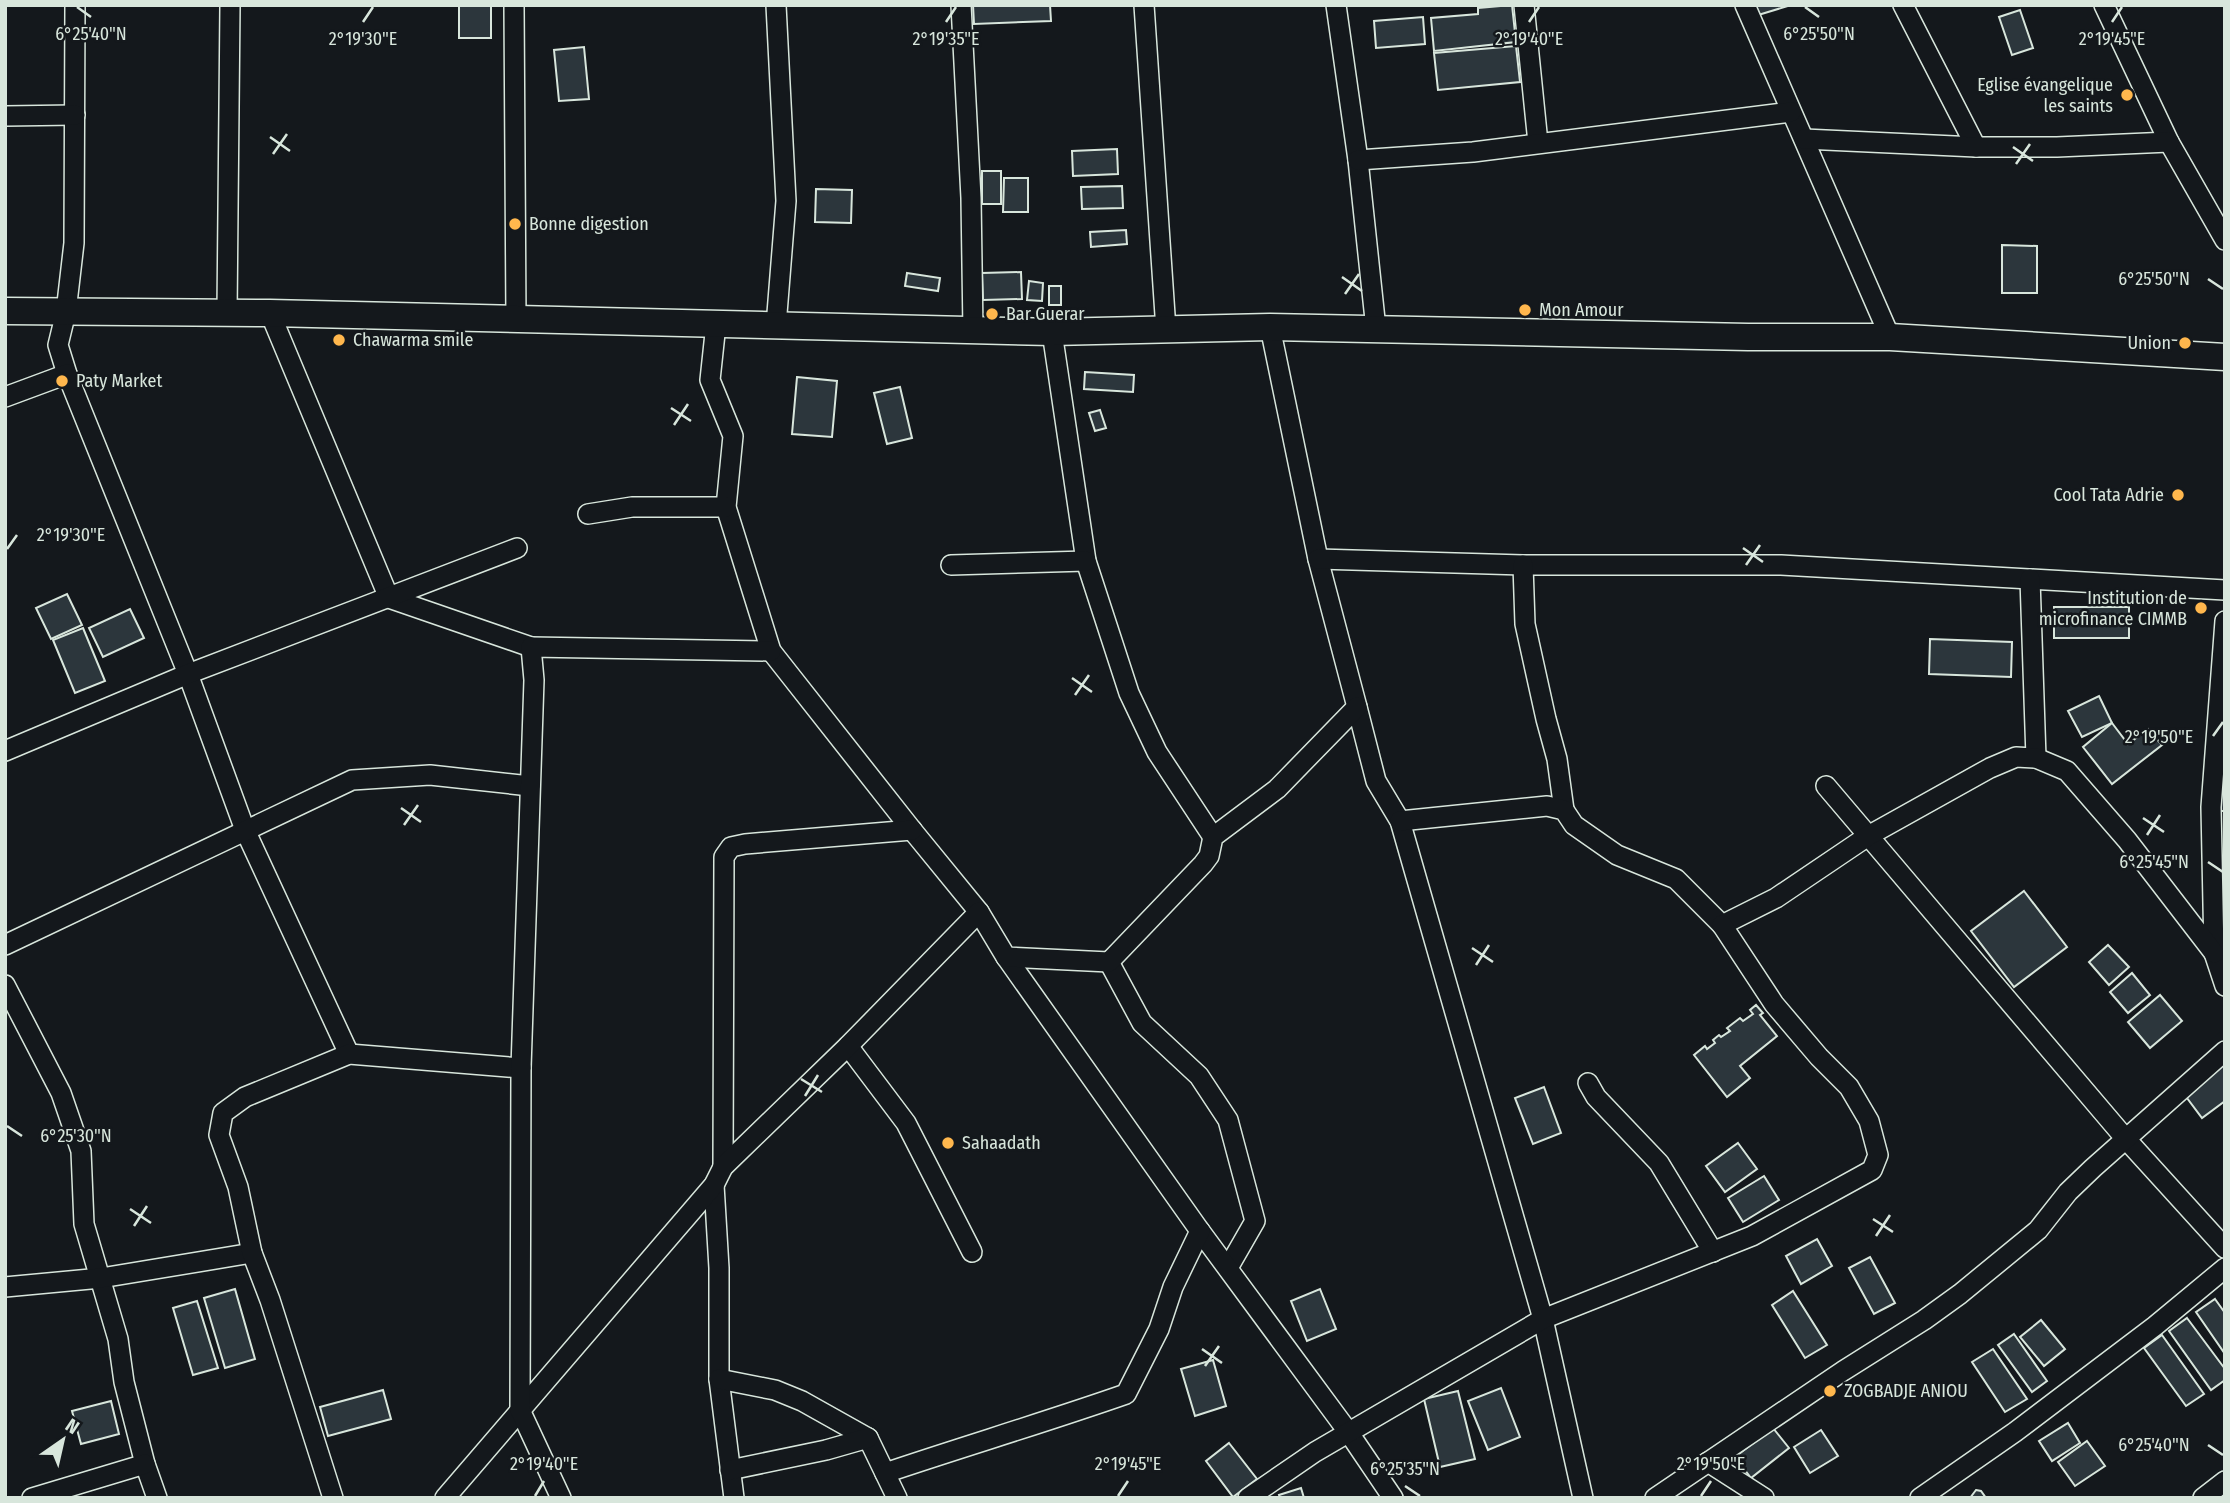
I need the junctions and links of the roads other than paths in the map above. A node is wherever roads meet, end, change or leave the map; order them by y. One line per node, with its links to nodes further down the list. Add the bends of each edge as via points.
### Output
1 (75, 5): 14 (street)
2 (230, 5): 23 (street)
3 (514, 5): 25 (street)
4 (776, 5): 27 (street, via 786,201)
5 (961, 5): 31 (street)
6 (1143, 5): 30 (street)
7 (1336, 5): 19 (street)
8 (1524, 5): 17 (street)
9 (1745, 5): 12 (street)
10 (1903, 5): 18 (street)
11 (2104, 5): 16 (street)
12 (1790, 112): 15 (street); 17 (street)
13 (5, 116): 14 (street)
14 (75, 116): 22 (street, via 74,243)
15 (1804, 139): 18 (street); 33 (street)
16 (2169, 142): 18 (street); 20 (street)
17 (1538, 143): 19 (street)
18 (1976, 147)
19 (1358, 160): 29 (street)
20 (2225, 240)
21 (5, 311): 22 (main road)
22 (66, 312): 23 (main road); 35 (street, via 58,345)
23 (227, 313): 24 (main road)
24 (270, 313): 25 (main road); 46 (street)
25 (516, 320): 26 (main road)
26 (716, 324): 27 (main road); 37 (street, via 710,380 733,436)
27 (776, 326): 31 (main road)
28 (1270, 327): 29 (main road); 30 (main road); 40 (street)
29 (1376, 328): 33 (main road)
30 (1166, 330): 32 (main road)
31 (973, 331): 32 (main road)
32 (1052, 332): 41 (street)
33 (1890, 337): 34 (main road)
34 (2225, 357)
35 (67, 374): 36 (street); 50 (street)
36 (5, 397)
37 (726, 508): 38 (street, via 632,507); 49 (street)
38 (588, 514)
39 (517, 548): 46 (street)
40 (1318, 559): 43 (street); 51 (street)
41 (1086, 561): 42 (street); 60 (street, via 1129,693 1157,752)
42 (951, 565)
43 (1523, 565): 44 (street, via 1782,565); 56 (street, via 1525,624 1557,758)
44 (2030, 579): 45 (street); 53 (street)
45 (2225, 590)
46 (389, 598): 48 (street); 50 (street)
47 (2225, 621): 65 (street, via 2211,807)
48 (531, 647): 49 (street); 54 (street)
49 (771, 651): 59 (street)
50 (188, 674): 52 (street); 58 (street)
51 (1357, 707): 57 (street, via 1376,781); 60 (street, via 1277,789)
52 (7, 744)
53 (2036, 758): 61 (street, via 2016,757 1990,768); 65 (street, via 2067,771)
54 (530, 786): 58 (street, via 430,775 352,780); 73 (street)
55 (1826, 786): 61 (street)
56 (1564, 810): 57 (street, via 1547,806); 63 (street, via 1574,825 1618,855 1676,879)
57 (1400, 821): 87 (street)
58 (244, 830): 64 (street); 72 (street)
59 (912, 830): 62 (street); 76 (street, via 745,844 731,847 724,857)
60 (1213, 836): 67 (street, via 1203,864)
61 (1868, 836): 63 (street, via 1776,898); 75 (street)
62 (979, 912): 66 (street); 70 (street)
63 (1722, 925): 81 (street, via 1774,1004 1849,1087 1868,1121 1878,1155 1872,1170 1752,1236)
64 (5, 945)
65 (2214, 953): 69 (street)
66 (1006, 957): 67 (street); 78 (street)
67 (1108, 961): 83 (street, via 1142,1023 1199,1076 1228,1120 1255,1221)
68 (5, 985): 85 (street, via 61,1093 82,1151 84,1224)
69 (2225, 986)
70 (848, 1046): 76 (street); 80 (street, via 906,1123)
71 (2225, 1051): 75 (street)
72 (349, 1054): 73 (street); 82 (street, via 246,1097 223,1113 219,1135 238,1187)
73 (522, 1068): 89 (street)
74 (1588, 1083): 81 (street, via 1659,1163)
75 (2125, 1138): 79 (street); 92 (street, via 2068,1192 2038,1230 1960,1294)
76 (723, 1167): 77 (street)
77 (714, 1185): 88 (street); 89 (street)
78 (1200, 1231): 83 (street); 95 (street, via 1126,1394)
79 (2225, 1248)
80 (972, 1252)
81 (1713, 1252): 87 (street)
82 (252, 1253): 85 (street); 99 (street)
83 (1228, 1268): 90 (street)
84 (2225, 1268): 109 (street, via 2015,1432)
85 (101, 1278): 86 (street); 93 (street)
86 (5, 1287)
87 (1543, 1319): 90 (street); 106 (street)
88 (719, 1379): 91 (street, via 775,1390); 94 (street)
89 (520, 1410): 100 (street); 101 (street)
90 (1349, 1433): 104 (street); 105 (street)
91 (868, 1438): 94 (street); 95 (street)
92 (1708, 1462): 107 (street); 108 (street)
93 (145, 1464): 97 (street); 98 (street)
94 (730, 1470): 102 (street)
95 (885, 1473): 103 (street)
96 (2225, 1480): 110 (street)
97 (32, 1498)
98 (157, 1498)
99 (333, 1498)
100 (445, 1498)
101 (561, 1498)
102 (734, 1498)
103 (897, 1498)
104 (1248, 1498)
105 (1393, 1498)
106 (1583, 1498)
107 (1655, 1498)
108 (1764, 1498)
109 (1920, 1498)
110 (2203, 1498)

